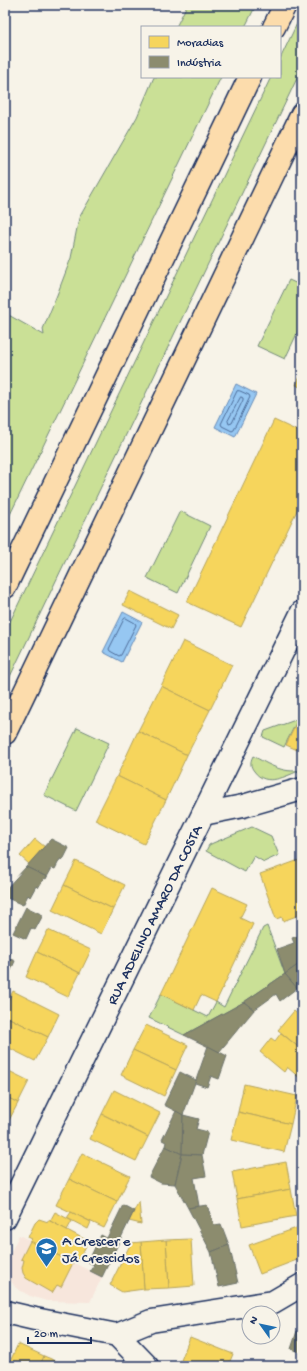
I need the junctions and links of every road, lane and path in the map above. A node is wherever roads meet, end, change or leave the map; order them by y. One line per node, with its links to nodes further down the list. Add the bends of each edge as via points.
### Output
1 (285, 5): 2 (highway)
2 (274, 26)
3 (250, 78): 5 (highway)
4 (302, 114): 7 (highway)
5 (5, 587)
6 (302, 612): 9 (street, RUA ADELINO AMARO DA COSTA)
7 (5, 733)
8 (302, 788): 9 (street, via 243,806)
9 (203, 814): 10 (street, RUA ADELINO AMARO DA COSTA)
10 (5, 1218)
11 (302, 1285): 13 (street, via 273,1302 151,1321)
12 (5, 1312): 13 (street)
13 (118, 1335): 14 (street)
14 (147, 1366)

